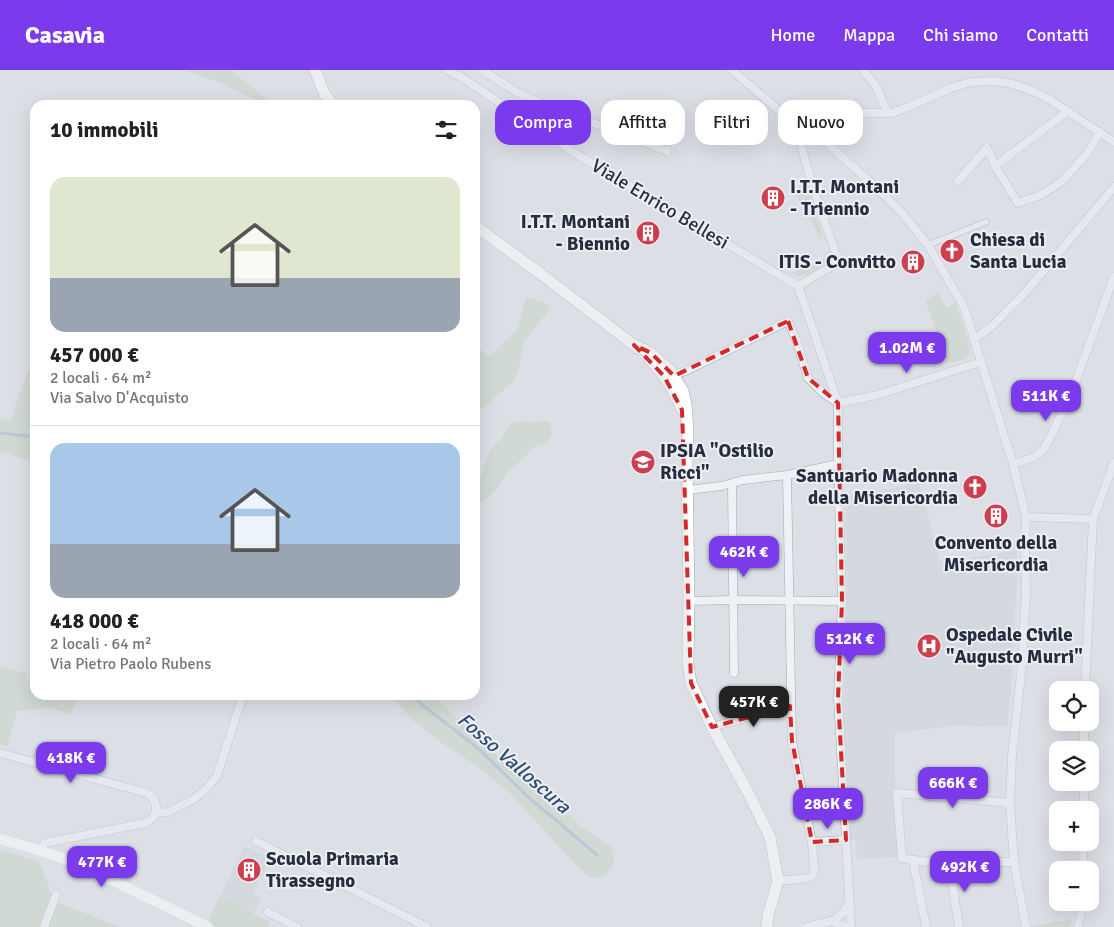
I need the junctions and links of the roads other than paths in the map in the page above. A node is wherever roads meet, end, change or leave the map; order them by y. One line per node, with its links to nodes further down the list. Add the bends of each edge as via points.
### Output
1 (315, 70): 7 (main road)
2 (447, 70): 6 (street, Viale Enrico Bellesi)
3 (482, 70): 16 (street, via 520,94 551,108)
4 (732, 70): 8 (street)
5 (863, 70): 11 (street, via 875,85)
6 (461, 73): 24 (street, Viale Enrico Bellesi, via 573,152)
7 (328, 100)
8 (778, 110)
9 (1068, 111): 11 (street, via 1030,90 993,81 971,82 951,88); 12 (street); 17 (street)
10 (863, 113): 11 (street)
11 (888, 113)
12 (1100, 132): 13 (street); 17 (street, via 1086,156 1062,181 1041,195 1018,203)
13 (1114, 142)
14 (801, 145): 24 (street, via 839,262)
15 (829, 145): 22 (street, via 902,213)
16 (667, 151)
17 (995, 166): 18 (street, via 987,148)
18 (958, 182)
19 (1114, 187): 25 (street, via 1024,294)
20 (986, 222): 22 (street)
21 (480, 230): 26 (main road)
22 (928, 245): 25 (street, via 964,307)
23 (1114, 277): 33 (street, via 1070,396 1050,438 1034,457)
24 (798, 286): 29 (street)
25 (974, 339): 27 (street)
26 (634, 345): 28 (main road, via 651,353); 30 (main road, via 664,376 682,410)
27 (981, 362): 29 (street, via 877,395); 33 (street)
28 (674, 375): 29 (street, via 788,321 808,378); 30 (main road, via 686,404)
29 (838, 403): 32 (street)
30 (687, 461): 36 (main road)
31 (1114, 463): 38 (street)
32 (838, 464): 34 (street); 42 (street)
33 (1013, 464): 37 (street)
34 (787, 475): 35 (street); 40 (street)
35 (732, 484): 36 (street); 39 (street)
36 (688, 490): 41 (main road)
37 (1026, 518): 38 (street); 49 (street, via 1022,664)
38 (1093, 520): 44 (street)
39 (733, 600): 40 (street); 41 (street); 43 (street)
40 (789, 600): 42 (street); 46 (street)
41 (689, 601): 47 (main road, via 688,664 691,683)
42 (842, 601): 52 (street, via 838,698)
43 (734, 673)
44 (1085, 681)
45 (241, 700): 50 (street, via 216,776 194,799 168,812)
46 (790, 706): 47 (street); 54 (street, via 792,741)
47 (712, 727): 59 (main road, via 770,837)
48 (0, 753): 50 (street, via 147,793 156,802)
49 (1010, 803): 56 (street, via 897,793 902,858); 58 (street)
50 (156, 813): 55 (street, via 145,824 45,843)
51 (0, 839): 55 (main road)
52 (846, 840): 54 (street); 61 (street)
53 (256, 842): 69 (street)
54 (812, 842): 59 (street, via 813,875)
55 (40, 851): 67 (main road, via 79,864)
56 (913, 860): 57 (street); 73 (street)
57 (949, 862): 58 (street); 74 (street)
58 (1014, 862): 75 (street)
59 (778, 881): 65 (main road)
60 (56, 895): 66 (street)
61 (849, 902): 64 (street, via 843,913); 72 (street)
62 (1081, 911): 76 (street)
63 (268, 912): 68 (street)
64 (832, 921): 70 (street); 71 (street)
65 (766, 924)
66 (44, 927)
67 (208, 927)
68 (297, 927)
69 (426, 927)
70 (807, 927)
71 (845, 927)
72 (851, 927)
73 (926, 927)
74 (959, 927)
75 (1026, 927)
76 (1078, 927)

